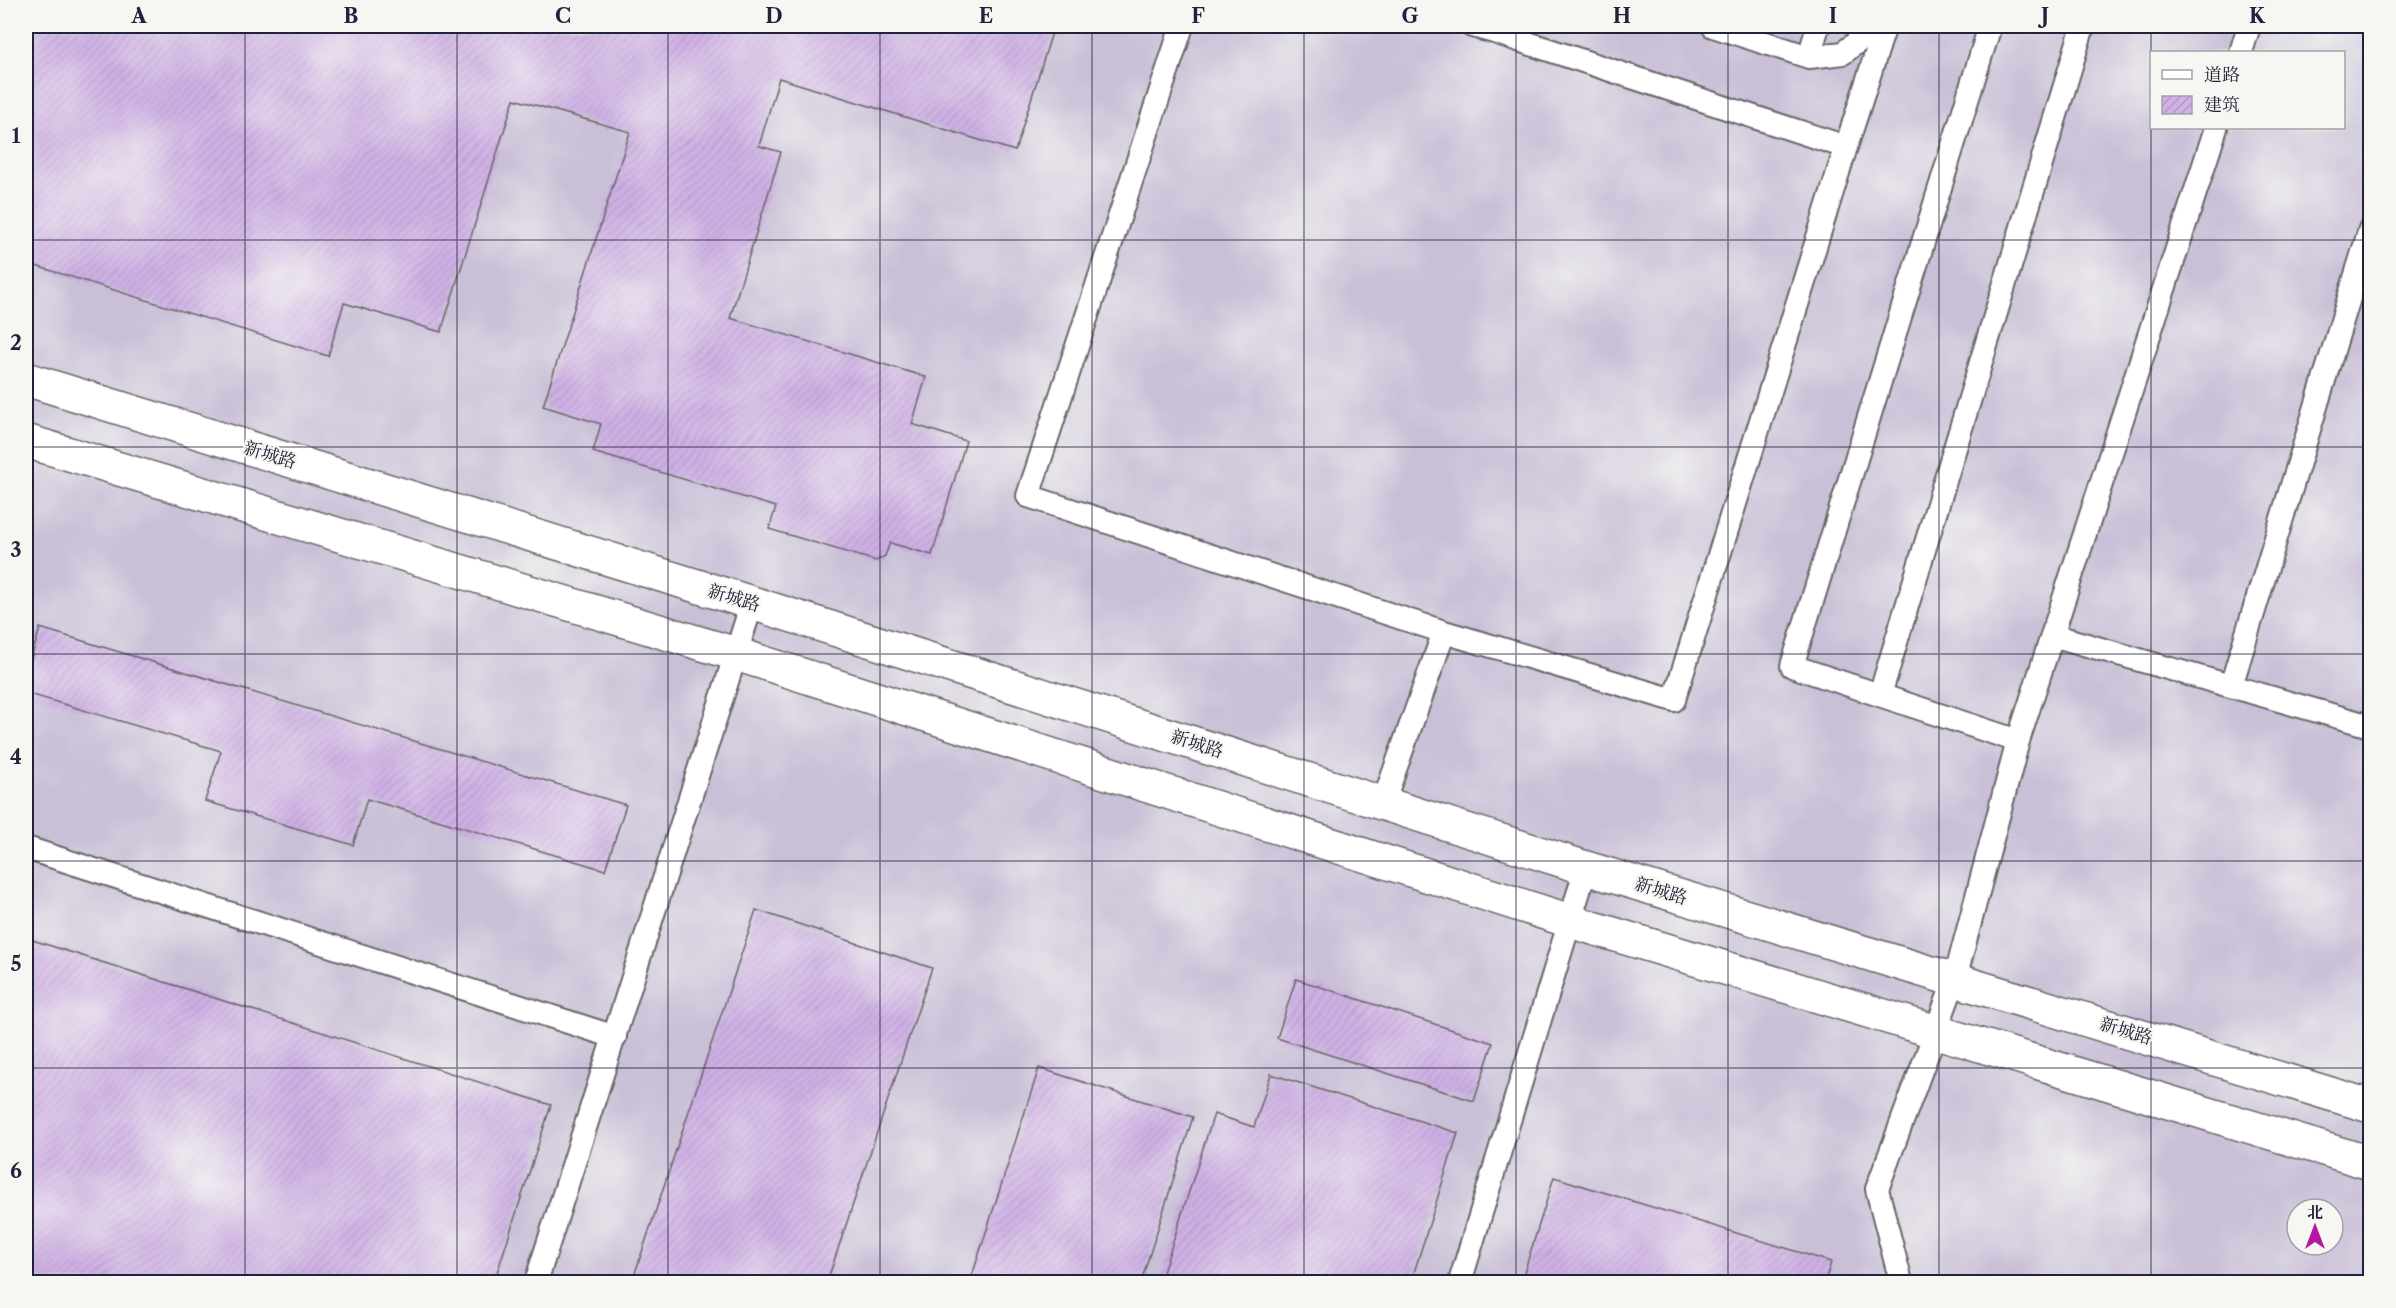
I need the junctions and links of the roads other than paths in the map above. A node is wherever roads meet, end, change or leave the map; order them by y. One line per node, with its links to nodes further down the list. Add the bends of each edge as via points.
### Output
1 (1182, 26): 19 (lane, via 1028,496)
2 (1472, 26): 10 (lane)
3 (1713, 26): 12 (lane)
4 (1818, 26): 12 (lane)
5 (1878, 26): 12 (lane, via 1843,53)
6 (1885, 26): 14 (lane)
7 (1990, 26): 23 (lane, via 1792,666)
8 (2083, 26): 23 (lane)
9 (2249, 26): 11 (lane)
10 (1495, 29): 14 (lane)
11 (2241, 51)
12 (1809, 57)
13 (2216, 129): 20 (lane)
14 (1846, 147): 19 (lane, via 1674,700)
15 (2370, 229): 22 (lane)
16 (26, 379): 18 (street, 新城路)
17 (26, 441): 21 (street)
18 (752, 603): 21 (lane); 26 (street, 新城路)
19 (1444, 632): 26 (lane)
20 (2052, 635): 22 (lane); 25 (lane)
21 (736, 654): 29 (street); 32 (lane)
22 (2231, 687): 24 (lane)
23 (1880, 695): 25 (lane)
24 (2370, 726)
25 (2018, 741): 30 (lane)
26 (1383, 803): 28 (street, 新城路)
27 (26, 848): 32 (lane)
28 (1586, 868): 29 (lane); 30 (street, 新城路)
29 (1570, 921): 31 (street); 36 (lane)
30 (1955, 979): 31 (lane); 33 (street, 新城路)
31 (1935, 1032): 34 (street); 37 (lane, via 1877,1189)
32 (615, 1037): 35 (lane)
33 (2370, 1106)
34 (2370, 1163)
35 (536, 1282)
36 (1460, 1282)
37 (1901, 1282)

